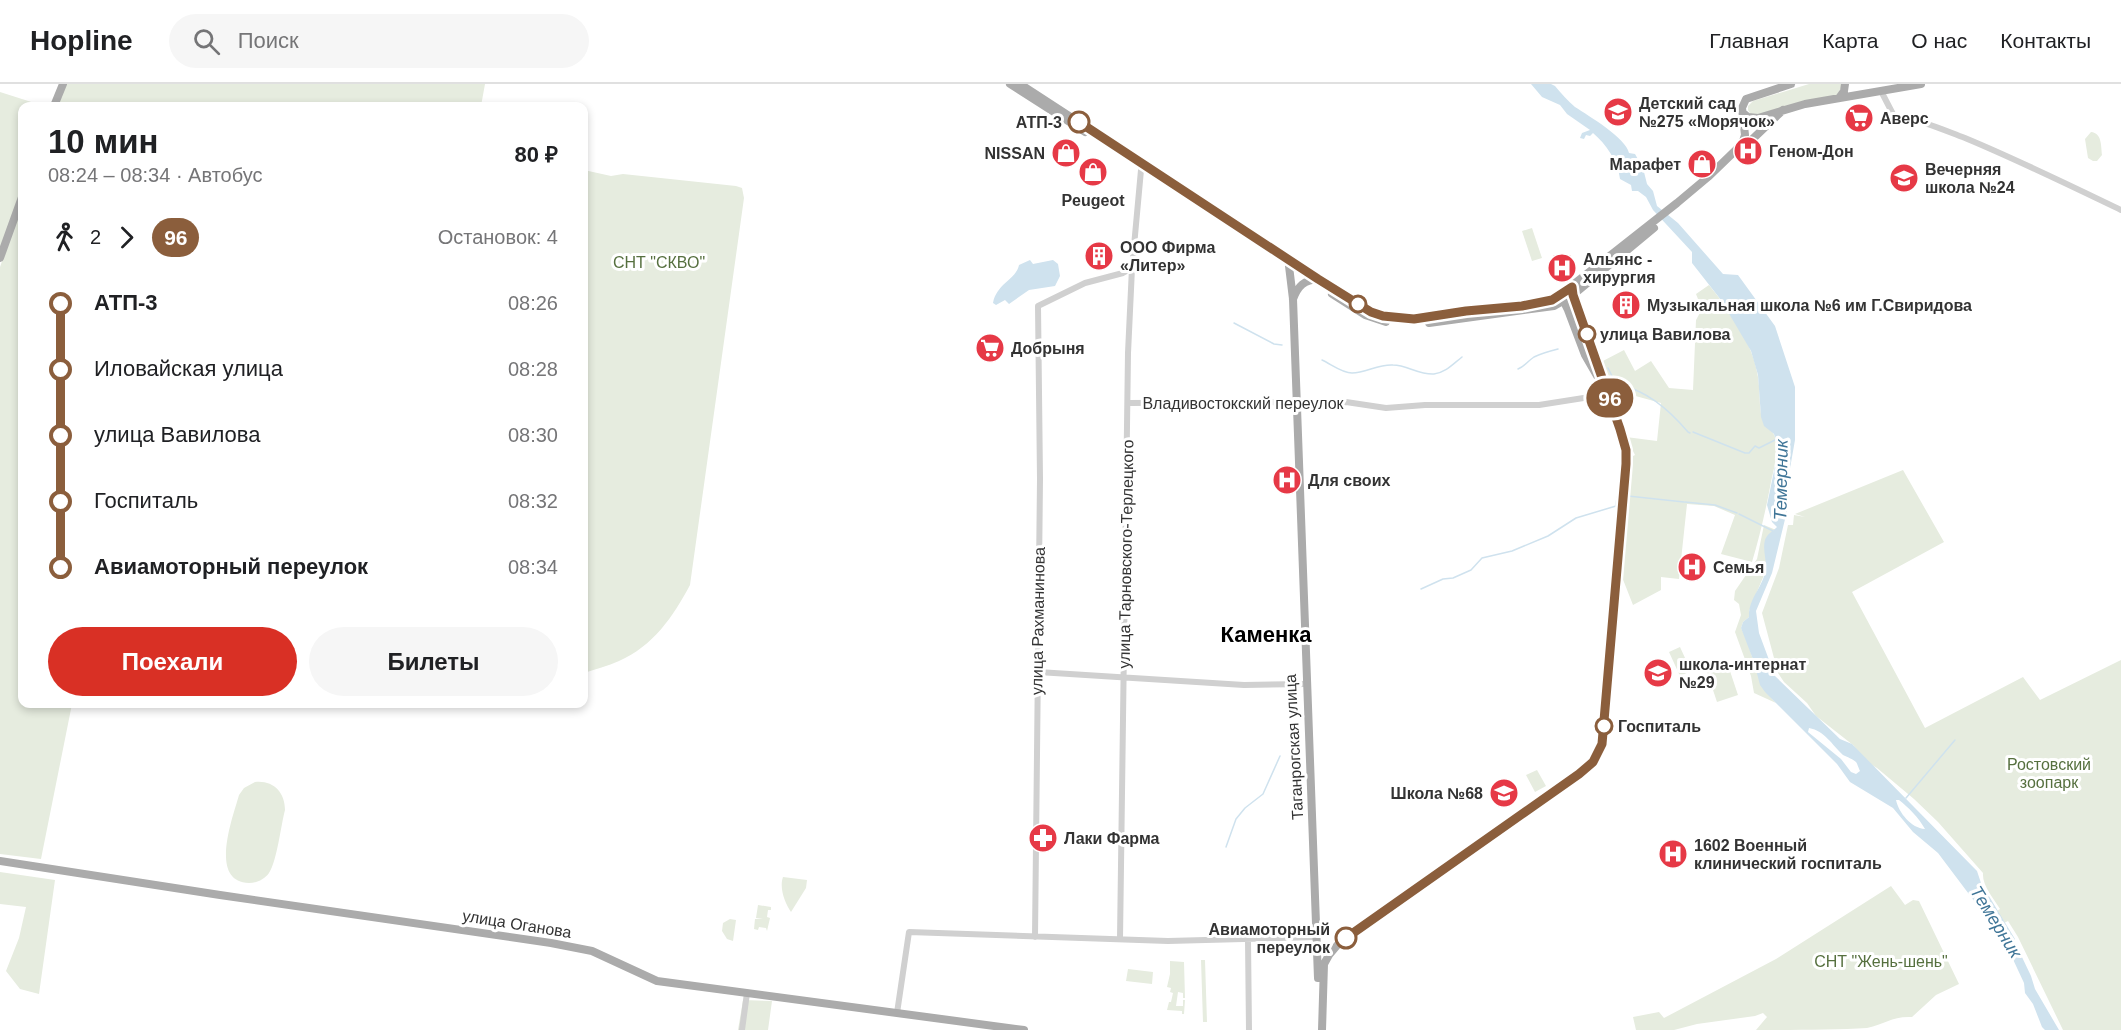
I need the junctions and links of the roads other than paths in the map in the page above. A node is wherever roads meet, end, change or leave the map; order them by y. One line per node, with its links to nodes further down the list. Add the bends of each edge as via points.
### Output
1 (63, 84): 9 (main road)
2 (1010, 84): 13 (main road)
3 (1020, 84): 19 (main road)
4 (1791, 84): 11 (main road, via 1749,97)
5 (1845, 84): 8 (main road)
6 (1921, 84): 7 (main road)
7 (1881, 92): 8 (main road); 15 (street, via 1895,118 1916,119 1974,142)
8 (1839, 99): 10 (main road)
9 (56, 102)
10 (1783, 110): 11 (main road, via 1754,119); 12 (main road)
11 (1742, 111): 12 (main road, via 1744,135)
12 (1740, 148): 20 (main road, via 1678,205)
13 (1141, 170): 17 (main road); 18 (street, улица Тарновского-Терлецкого)
14 (18, 207): 16 (main road)
15 (2121, 210)
16 (0, 258)
17 (1289, 266): 19 (main road); 22 (main road, Таганрогская улица)
18 (1132, 268): 27 (street, улица Тарновского-Терлецкого); 28 (street, улица Рахманинова, via 1038,306)
19 (1314, 280): 21 (main road, via 1371,312 1405,319); 22 (main road, via 1297,289)
20 (1572, 291): 21 (main road); 24 (main road)
21 (1562, 298): 23 (main road)
22 (1293, 299): 26 (main road, Таганрогская улица)
23 (1575, 327): 24 (main road); 25 (main road, via 1585,355)
24 (1590, 341): 25 (main road)
25 (1609, 394): 26 (street, Владивостокский переулок, via 1539,405 1386,408 1346,402); 36 (main road, via 1624,443 1626,464 1602,744 1598,754 1579,774)
26 (1296, 403): 27 (street, Владивостокский переулок); 30 (main road, Таганрогская улица)
27 (1128, 404): 29 (street, улица Тарновского-Терлецкого)
28 (1038, 672): 29 (street); 32 (street, улица Рахманинова)
29 (1125, 677): 30 (street); 33 (street, улица Тарновского-Терлецкого)
30 (1306, 684): 34 (main road, Таганрогская улица)
31 (0, 861): 37 (main road, улица Оганова, via 551,943 592,951 657,981)
32 (1035, 937): 33 (street); 38 (street, via 909,932)
33 (1120, 939): 35 (street)
34 (1317, 939): 35 (street); 36 (main road, via 1327,944); 42 (main road, Таганрогская улица)
35 (1248, 940): 41 (street)
36 (1340, 942): 42 (main road, Таганрогская улица, via 1324,964)
37 (747, 993): 38 (main road, улица Оганова); 39 (street)
38 (897, 1013): 40 (main road, улица Оганова)
39 (742, 1030)
40 (1024, 1030)
41 (1249, 1030)
42 (1320, 1030)

